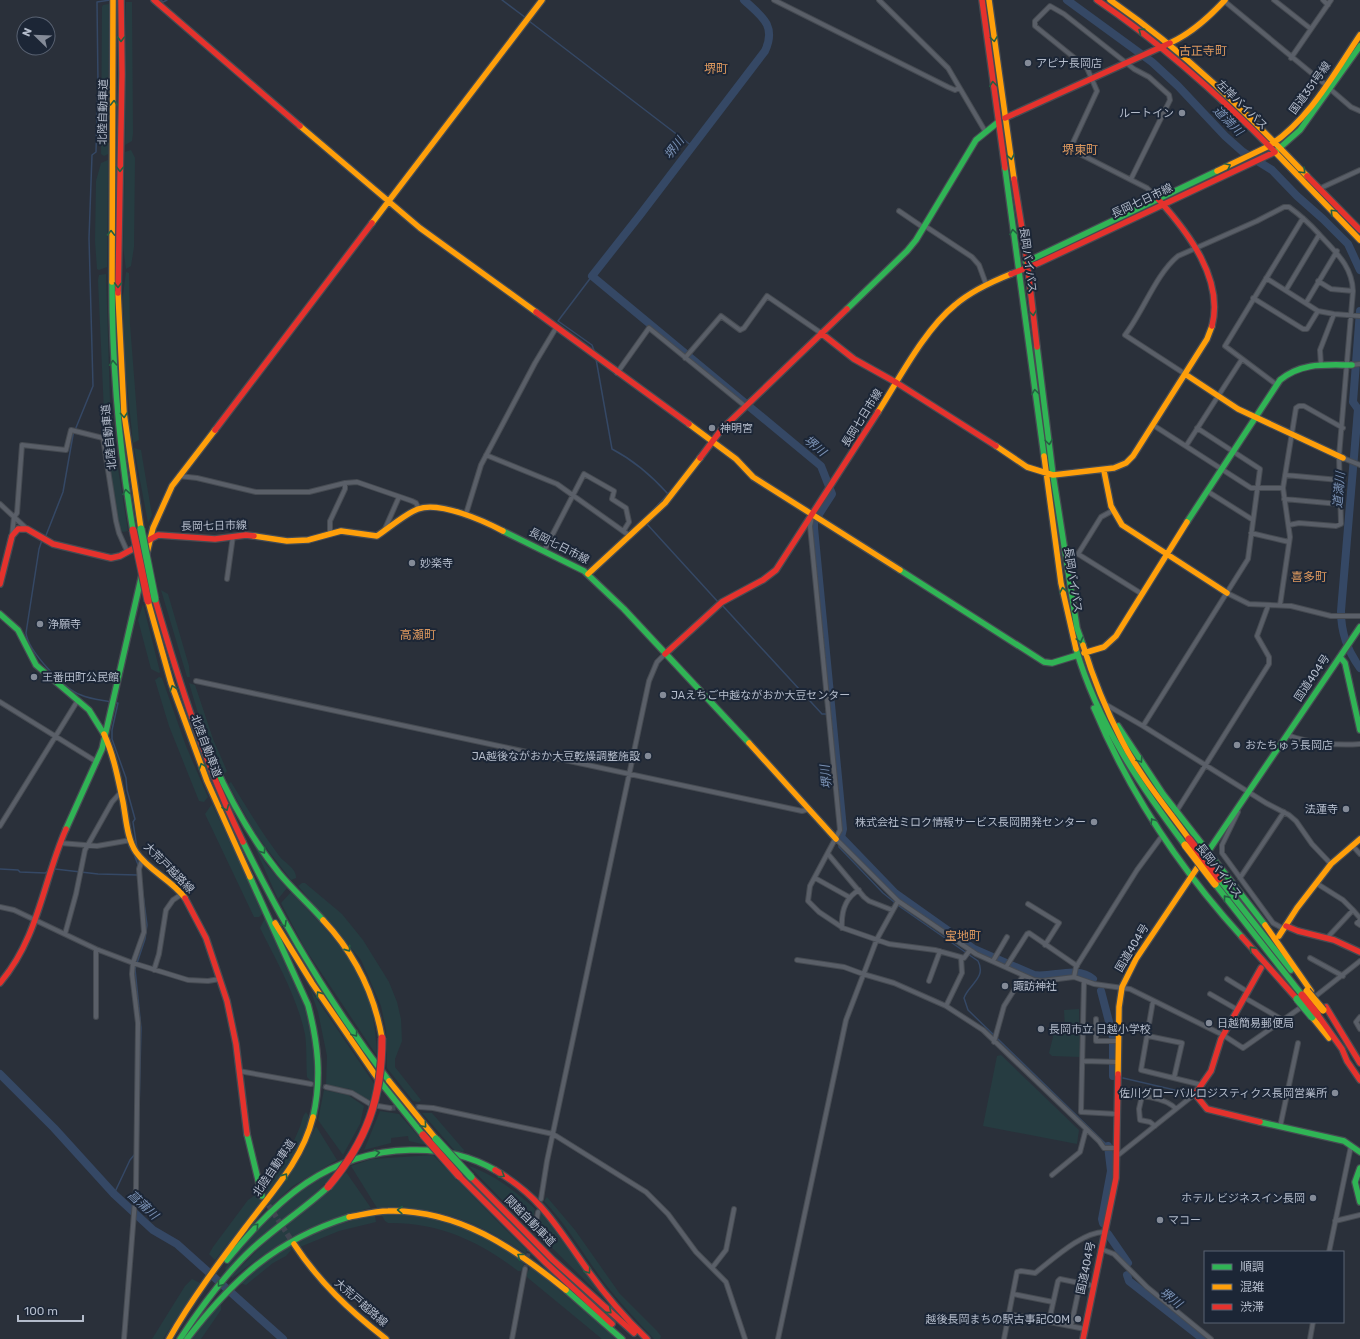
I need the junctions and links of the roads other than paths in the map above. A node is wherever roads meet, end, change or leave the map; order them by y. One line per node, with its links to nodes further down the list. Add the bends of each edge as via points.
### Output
1 (113, 0): 106 (main road, 北陸自動車道, one-way to 1, via 121,451 112,330)
2 (121, 0): 106 (main road, 北陸自動車道, one-way to 106, via 119,322 125,434)
3 (154, 0): 35 (main road, via 342,164)
4 (542, 0): 35 (main road)
5 (774, 0): 25 (street, via 948,87 955,90)
6 (879, 0): 25 (street, via 948,68)
7 (982, 0): 28 (main road, 長岡バイパス, one-way to 7)
8 (989, 0): 27 (main road, 長岡バイパス, one-way to 27)
9 (1097, 0): 20 (main road, 左岸バイパス, one-way to 9)
10 (1110, 0): 18 (main road, 左岸バイパス)
11 (1224, 0): 18 (main road, via 1197,27); 21 (street)
12 (1274, 0): 16 (street)
13 (1323, 0): 15 (street)
14 (1331, 0): 15 (street)
15 (1328, 4): 16 (street)
16 (1311, 29): 21 (street)
17 (1360, 35): 24 (main road, 国道351号線)
18 (1171, 43): 20 (main road); 30 (main road, 左岸バイパス, via 1206,74)
19 (1360, 46): 24 (main road)
20 (1162, 47): 22 (main road); 30 (main road, 左岸バイパス)
21 (1291, 58): 24 (street)
22 (1128, 63): 23 (main road); 23 (street, via 1064,14 1048,7 1035,21 1035,26 1087,68); 33 (street, via 1154,81 1169,95 1170,100)
23 (1091, 80): 27 (main road); 33 (street, via 1096,94 1070,148)
24 (1328, 87): 26 (street); 30 (main road, 長岡七日市線, via 1300,130)
25 (959, 88): 29 (street)
26 (1360, 111)
27 (1005, 118): 28 (street); 45 (main road, 長岡バイパス, one-way to 45)
28 (997, 123): 29 (main road, 長岡七日市線); 47 (main road, 長岡バイパス, one-way to 28)
29 (985, 131): 39 (main road, 長岡七日市線, via 976,140)
30 (1275, 147): 31 (main road, 長岡七日市線); 40 (main road, 左岸バイパス, one-way to 40); 42 (main road, 左岸バイパス, one-way to 30)
31 (1261, 155): 36 (main road, 長岡七日市線, one-way to 31, via 1241,161); 36 (main road, 長岡七日市線, via 1248,165)
32 (1360, 170): 34 (street)
33 (1131, 179): 36 (street, via 1147,188)
34 (1323, 187)
35 (389, 200): 59 (main road, via 430,236); 87 (main road)
36 (1160, 202): 43 (main road, via 1183,228); 45 (main road, 長岡七日市線); 46 (main road, 長岡七日市線)
37 (899, 211): 39 (street)
38 (1303, 218): 41 (street); 43 (street, via 1289,207 1284,207); 48 (street)
39 (924, 227): 50 (street, via 972,257); 60 (main road, 長岡七日市線, via 907,251)
40 (1360, 230)
41 (1319, 235): 44 (street); 51 (street)
42 (1360, 240)
43 (1195, 248): 67 (main road, via 1213,292 1214,311 1210,332); 67 (street, via 1172,261 1125,335)
44 (1336, 251): 49 (street); 52 (street, via 1350,272)
45 (1027, 260): 46 (main road, 長岡バイパス); 47 (main road, 長岡七日市線)
46 (1027, 268): 47 (main road, 長岡七日市線); 85 (main road, 長岡バイパス, one-way to 85)
47 (1019, 270): 50 (main road, 長岡七日市線); 85 (main road, 長岡バイパス, one-way to 47)
48 (1266, 278): 51 (street); 53 (street)
49 (1318, 281): 52 (street, via 1331,289); 54 (street)
50 (986, 284): 68 (main road, 長岡七日市線, via 964,297 937,322)
51 (1286, 290): 54 (street)
52 (1353, 291): 57 (street)
53 (1253, 298): 55 (street, via 1303,329 1307,329); 62 (street, via 1224,346)
54 (1306, 303): 55 (street)
55 (1318, 311): 56 (street)
56 (1334, 314): 57 (street); 64 (street, via 1320,350)
57 (1352, 316): 58 (street); 65 (street)
58 (1360, 316)
59 (556, 328): 66 (main road); 80 (street, via 534,363)
60 (821, 333): 61 (street, via 767,296 740,330 721,316); 68 (main road, via 854,359); 71 (main road, 長岡七日市線)
61 (685, 358): 66 (street, via 649,328); 71 (street)
62 (1242, 359): 69 (street); 70 (street)
63 (1360, 364): 65 (street)
64 (1321, 365): 65 (main road); 69 (main road, via 1293,370)
65 (1350, 365): 75 (street)
66 (617, 372): 77 (main road)
67 (1185, 374): 70 (main road); 73 (main road)
68 (897, 383): 85 (main road, via 1020,463); 101 (main road, 長岡七日市線)
69 (1277, 385): 72 (main road)
70 (1217, 396): 72 (main road); 74 (street)
71 (746, 406): 77 (main road, 長岡七日市線)
72 (1257, 418): 76 (main road); 79 (main road)
73 (1153, 425): 78 (street); 84 (main road, via 1126,463)
74 (1197, 428): 78 (street); 79 (street)
75 (1343, 428): 76 (street, via 1299,406 1294,414); 81 (street)
76 (1291, 434): 81 (main road); 86 (street)
77 (713, 441): 101 (main road, via 736,459 753,477); 113 (main road, 長岡七日市線, via 665,503)
78 (1186, 446): 83 (street)
79 (1233, 450): 83 (main road); 91 (street, via 1259,467)
80 (486, 455): 93 (street, via 558,484); 100 (street, via 475,478)
81 (1341, 457): 82 (street); 88 (street)
82 (1358, 464)
83 (1221, 469): 91 (street, via 1251,488); 92 (main road)
84 (1104, 471): 85 (main road); 99 (main road)
85 (1050, 474): 132 (main road, 長岡バイパス, via 1063,593 1071,632)
86 (1285, 475): 88 (street); 90 (street)
87 (179, 476): 89 (street, via 256,492 309,492); 114 (main road, via 167,494)
88 (1339, 480): 97 (street)
89 (345, 483): 94 (street, via 357,482); 110 (street, via 345,489 330,521)
90 (1283, 488): 91 (street); 95 (street)
91 (1258, 489): 103 (street)
92 (1207, 491): 103 (street); 118 (main road)
93 (573, 495): 107 (street); 107 (street, via 584,474 614,491 612,499 626,508 629,522); 117 (street)
94 (399, 497): 98 (street, via 416,503); 109 (street)
95 (1284, 498): 97 (street); 104 (street)
96 (0, 504): 102 (street)
97 (1339, 504): 104 (street, via 1339,525)
98 (419, 509): 100 (main road, 長岡七日市線, via 434,508); 109 (main road, 長岡七日市線)
99 (1112, 511): 118 (main road, via 1122,525); 123 (street, via 1101,517 1078,554)
100 (466, 514): 117 (main road, 長岡七日市線)
101 (812, 515): 131 (main road, 長岡七日市線, via 776,570 722,602); 132 (main road, via 1044,662 1052,663); 157 (street, via 810,526 840,827)
102 (14, 517): 105 (street); 111 (street); 116 (street, via 17,513 22,445 66,450 71,430 103,438 118,533)
103 (1253, 520): 108 (street)
104 (1289, 525): 115 (street)
105 (27, 529): 111 (main road, via 18,529); 116 (main road, 長岡七日市線, via 53,544 105,558 116,558)
106 (137, 530): 124 (main road, 北陸自動車道, bridge)
107 (624, 530): 113 (street)
108 (1251, 532): 115 (street); 122 (street, via 1248,559)
109 (383, 533): 110 (main road, 長岡七日市線, via 370,536 347,531)
110 (330, 534): 112 (main road, 長岡七日市線, via 304,541)
111 (12, 536): 121 (main road)
112 (233, 536): 114 (main road, 長岡七日市線, via 201,539 158,535); 120 (street)
113 (630, 536): 119 (main road, 長岡七日市線)
114 (150, 538): 116 (main road, 長岡七日市線); 143 (main road)
115 (1289, 542): 125 (street)
116 (127, 551)
117 (544, 552): 119 (main road, 長岡七日市線)
118 (1166, 554): 122 (main road); 123 (main road)
119 (588, 574): 131 (main road)
120 (227, 579)
121 (0, 584)
122 (1227, 593): 126 (street, via 1242,602); 139 (street)
123 (1142, 594): 132 (main road, via 1109,644)
124 (152, 600): 130 (main road, 北陸自動車道); 165 (main road, 北陸自動車道, one-way to 124, via 207,781 165,664)
125 (1280, 605): 126 (street); 128 (street, via 1298,606 1326,615)
126 (1268, 606): 146 (street, via 1257,636 1269,657 1270,664)
127 (0, 614): 136 (main road, 大荒戸越路線, via 17,629 31,657 41,670)
128 (1360, 616)
129 (1360, 627): 133 (main road, 国道404号)
130 (169, 650): 250 (main road, 北陸自動車道, one-way to 250, via 200,744 230,816 266,891 317,979); 279 (main road, 北陸自動車道, one-way to 279, bridge, via 227,794 269,860 352,955 373,996 382,1038 382,1076 372,1119 355,1152 328,1187 256,1245 229,1273)
131 (665, 654): 147 (street, via 652,669); 151 (main road)
132 (1081, 654): 135 (main road, 長岡バイパス); 138 (main road, 長岡バイパス)
133 (1341, 655): 140 (main road); 141 (main road, 国道404号)
134 (196, 681): 147 (street)
135 (1088, 685): 156 (main road, one-way to 135, via 1106,737 1096,716); 160 (main road, 長岡バイパス, via 1128,764 1149,797)
136 (78, 700): 142 (street); 143 (main road, 大荒戸越路線, via 96,718)
137 (0, 702): 142 (street)
138 (1104, 704): 139 (street); 153 (main road, one-way to 153); 160 (main road, 長岡バイパス, via 1135,765)
139 (1143, 726): 146 (street)
140 (1360, 730)
141 (1287, 735): 144 (street, via 1338,744); 149 (main road, 国道404号)
142 (55, 737): 145 (street); 155 (street)
143 (106, 739): 145 (main road); 148 (main road, 大荒戸越路線)
144 (1360, 744)
145 (97, 762): 161 (main road)
146 (1205, 765): 149 (street); 153 (street)
147 (630, 774): 151 (street, via 802,810); 255 (street)
148 (121, 792): 159 (main road, 大荒戸越路線); 163 (street, via 112,802)
149 (1248, 792): 150 (main road, 国道404号); 154 (street)
150 (1243, 800): 152 (main road, 国道404号); 173 (street, via 1221,849)
151 (809, 809): 157 (main road)
152 (1236, 810): 164 (main road, 国道404号); 169 (main road, via 1215,849)
153 (1176, 812): 164 (main road)
154 (1284, 812): 170 (street, via 1296,821 1312,844); 173 (street)
155 (0, 826)
156 (1162, 836): 171 (main road); 204 (street, via 1137,870)
157 (836, 839): 166 (street); 178 (street)
158 (1360, 839): 162 (main road)
159 (131, 840): 163 (street); 168 (main road, 大荒戸越路線)
160 (1187, 842): 219 (main road, 長岡バイパス, bridge)
161 (60, 843): 163 (street); 184 (main road)
162 (1352, 845): 167 (street); 170 (main road)
163 (87, 846): 188 (street)
164 (1208, 852): 169 (main road); 171 (main road, 国道404号)
165 (239, 854): 250 (main road, 北陸自動車道, one-way to 165, via 385,1088 311,983 277,927); 273 (main road, 北陸自動車道, one-way to 165, via 298,1156 313,1119 320,1073 317,1039 308,1005)
166 (828, 854): 172 (street); 175 (street)
167 (1360, 854)
168 (142, 860): 176 (main road, 大荒戸越路線); 203 (street, via 139,869 144,932)
169 (1219, 864): 219 (main road, via 1249,903)
170 (1331, 864): 174 (main road)
171 (1192, 876): 217 (main road, 国道404号, via 1132,964); 219 (main road, one-way to 171, via 1221,914)
172 (815, 878): 177 (street); 187 (street, via 809,890 808,901)
173 (1240, 878): 186 (street, via 1273,923)
174 (1316, 883): 182 (street, via 1343,900); 186 (main road)
175 (859, 890): 177 (street); 181 (street, via 869,901)
176 (182, 894): 207 (street, via 173,900 166,910); 213 (main road, 大荒戸越路線, via 195,915)
177 (849, 897): 187 (street, via 843,912)
178 (898, 901): 181 (street); 195 (street)
179 (1028, 904): 193 (street, via 1059,923)
180 (0, 907): 184 (street)
181 (892, 910): 192 (street)
182 (1352, 910): 183 (street); 191 (street)
183 (1360, 919): 185 (street, via 1357,923)
184 (36, 920): 188 (street); 212 (main road, via 19,959)
185 (1360, 925)
186 (1285, 927): 189 (main road); 191 (main road)
187 (842, 928): 192 (street)
188 (65, 934): 194 (street)
189 (1279, 936)
190 (1007, 937): 201 (street)
191 (1327, 938): 197 (main road)
192 (876, 939): 196 (street, via 889,944); 208 (street)
193 (1045, 945): 204 (street); 205 (street, via 1030,933 1027,934)
194 (96, 949): 203 (street); 225 (street)
195 (970, 950): 198 (street, via 966,957); 201 (street)
196 (940, 951): 198 (street); 216 (street)
197 (1360, 952)
198 (961, 957): 222 (street, via 962,973)
199 (1310, 958): 210 (street)
200 (797, 960): 208 (street, via 844,967)
201 (992, 961): 205 (street)
202 (1360, 961): 210 (street)
203 (133, 963): 207 (street); 286 (street, via 138,1023 136,1188)
204 (1077, 966): 211 (street)
205 (1006, 967): 209 (street)
206 (1261, 968): 220 (main road)
207 (154, 970): 213 (street, via 188,980 208,981)
208 (863, 974): 222 (street, via 894,983); 297 (street, via 846,1020)
209 (1023, 976): 211 (street, via 1042,981); 233 (street, via 1004,1006)
210 (1343, 976): 228 (street)
211 (1074, 977): 215 (street)
212 (2, 978)
213 (220, 978): 238 (main road, 大荒戸越路線, via 233,1025)
214 (1227, 979): 220 (street)
215 (1084, 981): 217 (street, via 1102,986); 235 (street)
216 (929, 982)
217 (1122, 987): 221 (street); 232 (main road, 国道404号)
218 (1210, 994): 223 (street)
219 (1304, 994): 224 (main road); 224 (main road, bridge)
220 (1246, 995): 223 (main road); 228 (street)
221 (1154, 1001): 230 (street); 231 (street)
222 (946, 1006): 233 (street, via 983,1030)
223 (1238, 1010): 230 (main road)
224 (1320, 1012): 237 (main road); 240 (main road)
225 (96, 1017)
226 (1360, 1017): 229 (street, via 1356,1022)
227 (1096, 1019): 232 (street, via 1096,1041)
228 (1284, 1020): 230 (street, via 1243,1048)
229 (1360, 1030)
230 (1223, 1035): 242 (main road, via 1211,1071)
231 (1148, 1036): 239 (street, via 1141,1070); 239 (street, via 1182,1043)
232 (1115, 1041): 236 (main road, 国道404号)
233 (994, 1042): 254 (street)
234 (1298, 1043): 253 (street)
235 (1083, 1062): 236 (street); 251 (street, via 1081,1112)
236 (1115, 1062): 244 (main road, 国道404号)
237 (1360, 1063)
238 (239, 1071): 241 (street); 261 (main road, 大荒戸越路線, via 248,1141)
239 (1174, 1078): 242 (street)
240 (1360, 1080)
241 (311, 1084)
242 (1202, 1085): 245 (main road)
243 (326, 1087): 248 (street, via 352,1093 372,1105)
244 (1118, 1094): 246 (street); 251 (main road, 国道404号)
245 (1195, 1094): 249 (street); 253 (main road, via 1207,1109 1214,1112)
246 (1142, 1096): 249 (street, via 1170,1103); 252 (street, via 1140,1120)
247 (419, 1107): 255 (street)
248 (390, 1108)
249 (1176, 1109): 252 (street)
250 (410, 1114): 293 (main road, 関越自動車道, bridge, via 423,1135 459,1176 546,1263); 294 (main road, 関越自動車道, one-way to 294, bridge, via 553,1260)
251 (1117, 1114): 257 (main road, 国道404号)
252 (1155, 1126): 257 (street)
253 (1280, 1127): 256 (main road, via 1344,1140)
254 (1086, 1129): 257 (street, via 1104,1148); 260 (street, via 1080,1152)
255 (553, 1134): 262 (street); 274 (street, via 655,1199 696,1252)
256 (1351, 1146): 258 (main road); 267 (street)
257 (1115, 1151): 269 (main road, 国道404号, via 1116,1178)
258 (1360, 1152)
259 (1360, 1168): 263 (main road, via 1355,1182)
260 (1052, 1175)
261 (262, 1196)
262 (541, 1200)
263 (1360, 1202)
264 (734, 1209): 274 (street, via 726,1250)
265 (538, 1212): 268 (street)
266 (1360, 1215): 267 (street)
267 (1335, 1221): 272 (street)
268 (535, 1229)
269 (1105, 1232): 271 (main road, 国道404号); 278 (street, via 1093,1233 1035,1273 1018,1272)
270 (294, 1244): 290 (main road, 大荒戸越路線, via 313,1273 338,1301)
271 (1101, 1249): 277 (main road, 国道404号); 300 (street, via 1114,1254 1147,1287)
272 (1329, 1251)
273 (221, 1265): 287 (main road); 295 (main road, one-way to 295, via 283,1199 326,1170 376,1153 411,1150 442,1152 465,1157 484,1165 501,1174 530,1196 552,1218 608,1298)
274 (712, 1268): 296 (street, via 729,1288)
275 (525, 1269): 291 (street)
276 (1080, 1284): 277 (street); 280 (street, via 1060,1279); 284 (street)
277 (1094, 1286): 285 (main road, 国道404号)
278 (1013, 1294): 280 (street); 281 (street)
279 (214, 1297): 288 (main road, 北陸自動車道); 289 (main road); 292 (main road, one-way to 279, via 551,1279 498,1240 457,1220 427,1212 381,1211 334,1221 284,1244)
280 (1053, 1302): 282 (street)
281 (1009, 1314): 282 (street); 298 (street)
282 (1049, 1321): 284 (street)
283 (1313, 1323): 301 (street)
284 (1071, 1326): 285 (street)
285 (1085, 1329): 299 (main road, 国道404号)
286 (124, 1339)
287 (170, 1339)
288 (180, 1339)
289 (187, 1339)
290 (386, 1339)
291 (512, 1339)
292 (622, 1339)
293 (628, 1339)
294 (640, 1339)
295 (646, 1339)
296 (745, 1339)
297 (778, 1339)
298 (1004, 1339)
299 (1083, 1339)
300 (1211, 1339)
301 (1310, 1339)

